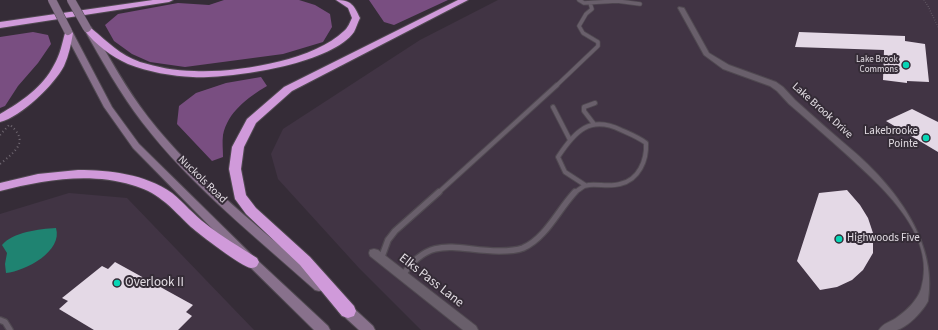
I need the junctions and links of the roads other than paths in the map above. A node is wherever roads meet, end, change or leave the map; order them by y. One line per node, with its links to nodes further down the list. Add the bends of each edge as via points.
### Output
1 (52, 0): 14 (main road, Nuckols Road, bridge)
2 (71, 0): 13 (main road, Nuckols Road, bridge)
3 (168, 0): 8 (highway)
4 (172, 0): 8 (highway)
5 (340, 0): 13 (highway, via 351,7 356,18 353,28 344,38 295,60 243,71 202,74 158,70 120,56)
6 (464, 0): 25 (highway, via 288,89 257,114 242,138 235,169 240,196 251,211 305,261)
7 (579, 0): 9 (lane)
8 (149, 3): 12 (highway)
9 (590, 3): 10 (lane, via 617,1); 22 (lane, via 592,9 579,26 584,33 598,42 598,46 475,161 395,231)
10 (640, 4)
11 (681, 8): 31 (street, Lake Brook Drive, via 706,54 726,67 763,79 780,89 893,191 909,210 928,249 930,277 919,306 906,319)
12 (0, 25)
13 (88, 29): 25 (main road, Nuckols Road, via 129,98 166,144 198,178)
14 (68, 32): 17 (highway, via 64,53 49,79); 23 (main road, Nuckols Road, via 108,107 136,146)
15 (595, 103): 18 (lane, via 584,107 584,111)
16 (553, 107): 19 (lane)
17 (4, 122)
18 (594, 124): 19 (lane, via 580,130); 20 (lane, via 606,124 638,137 646,142 647,153 642,168 632,179 618,185)
19 (570, 140): 20 (lane, via 558,157 561,169)
20 (585, 185): 24 (lane, via 574,193 537,238 524,247 497,251 451,247 427,250 415,258)
21 (0, 187): 23 (highway, via 49,176 75,174 120,177 141,183 170,198 200,228)
22 (377, 256): 24 (street, Elks Pass Lane)
23 (252, 262): 28 (main road, Nuckols Road)
24 (402, 276): 30 (street, Elks Pass Lane)
25 (348, 311): 29 (main road, Nuckols Road)
26 (0, 320): 27 (lane, via 6,322)
27 (10, 330)
28 (324, 330)
29 (368, 330)
30 (472, 330)
31 (885, 330)

